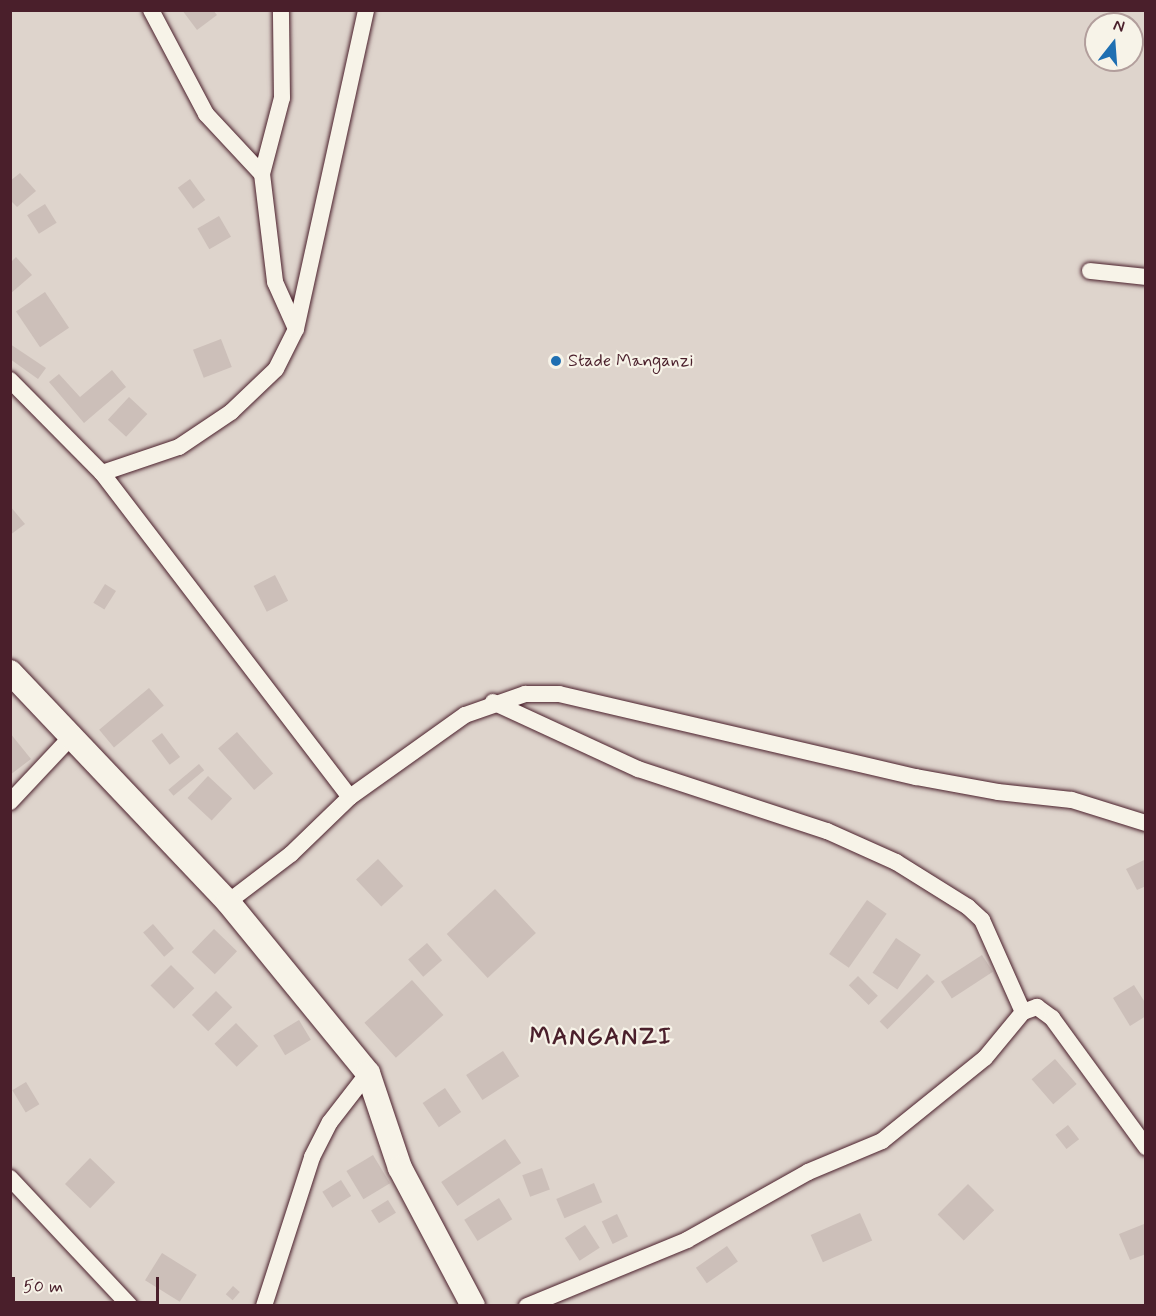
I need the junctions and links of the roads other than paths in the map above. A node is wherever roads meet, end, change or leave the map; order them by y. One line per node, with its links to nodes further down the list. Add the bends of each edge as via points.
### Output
1 (151, 10): 4 (street, via 206,114)
2 (281, 10): 4 (street, via 282,98)
3 (366, 10): 7 (street)
4 (262, 174): 7 (street, via 275,282)
5 (1090, 271): 6 (street)
6 (1146, 277)
7 (297, 329): 9 (street, via 276,369 231,412 179,447)
8 (10, 380): 9 (street)
9 (102, 473): 13 (street)
10 (10, 672): 12 (main road)
11 (493, 702): 13 (street, via 465,715); 15 (street, via 525,694 559,694 916,777 1072,800); 17 (street, via 638,769 827,831 896,862 982,920)
12 (72, 736): 14 (street); 16 (main road)
13 (350, 797): 16 (street, via 291,854)
14 (10, 802)
15 (1146, 823)
16 (228, 902): 18 (main road)
17 (1023, 1012): 19 (street, via 1037,1007 1052,1018); 24 (street, via 985,1058 882,1141 808,1172 687,1240)
18 (368, 1073): 22 (street, via 330,1122 312,1157); 23 (main road, via 400,1168)
19 (1146, 1147)
20 (10, 1178): 21 (street)
21 (130, 1305)
22 (264, 1305)
23 (473, 1305)
24 (527, 1305)

